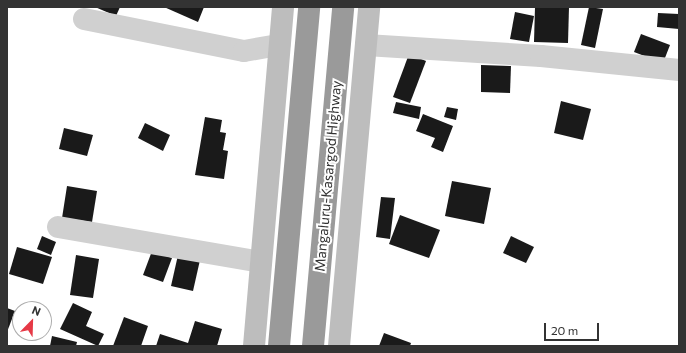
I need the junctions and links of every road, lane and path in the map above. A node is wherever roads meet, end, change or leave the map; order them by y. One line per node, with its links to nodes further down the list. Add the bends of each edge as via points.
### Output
1 (283, 7): 6 (street)
2 (309, 7): 12 (highway)
3 (343, 7): 13 (highway, Mangaluru-Kasargod Highway)
4 (369, 7): 7 (street)
5 (84, 19): 6 (street, via 244,51)
6 (279, 45): 10 (street)
7 (366, 45): 8 (street, via 541,56); 14 (street)
8 (679, 70)
9 (58, 227): 10 (street)
10 (261, 262): 11 (street)
11 (254, 346)
12 (279, 346)
13 (313, 346)
14 (339, 346)

